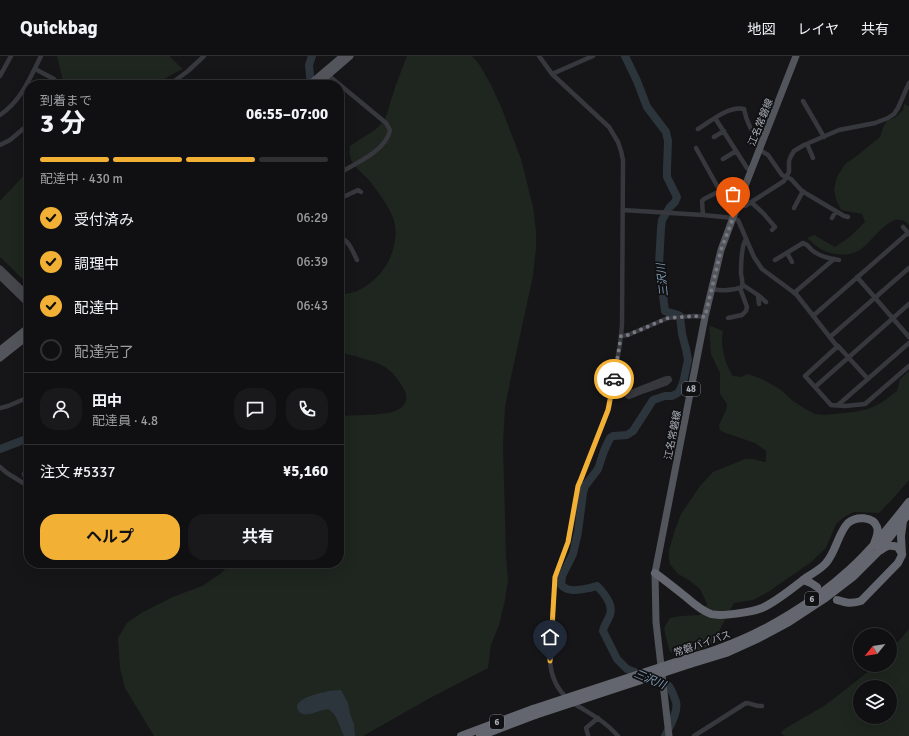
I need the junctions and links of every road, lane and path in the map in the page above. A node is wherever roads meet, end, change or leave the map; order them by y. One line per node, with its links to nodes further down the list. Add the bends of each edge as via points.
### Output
1 (11, 56): 11 (street)
2 (41, 56): 9 (street)
3 (204, 56): 15 (street)
4 (343, 56): 12 (main road)
5 (350, 56): 12 (main road)
6 (539, 56): 10 (street)
7 (593, 56): 10 (street)
8 (796, 56): 29 (main road, 江名常磐線 / 48)
9 (35, 69): 13 (street); 14 (street)
10 (552, 74): 44 (street, via 609,127 618,142 623,160)
11 (0, 76)
12 (325, 79)
13 (29, 80)
14 (54, 80)
15 (175, 80)
16 (909, 83): 25 (street, via 898,108 888,118)
17 (24, 88): 20 (street, via 14,104)
18 (344, 93): 34 (street, via 386,123 390,130 376,151)
19 (803, 101): 25 (street)
20 (0, 115)
21 (715, 118): 23 (street); 24 (street); 29 (street, via 732,110 744,109 747,121)
22 (24, 128): 27 (street, via 10,140)
23 (698, 129)
24 (724, 131): 26 (street); 31 (street)
25 (824, 136): 28 (street)
26 (714, 138)
27 (0, 144)
28 (806, 144): 32 (street); 36 (street, via 791,156)
29 (761, 146): 35 (main road, 江名常磐線 / 48); 36 (street)
30 (696, 148): 37 (street)
31 (736, 151): 33 (street); 35 (street)
32 (814, 158)
33 (723, 160)
34 (344, 170)
35 (751, 172): 42 (main road, 江名常磐線 / 48)
36 (786, 177): 38 (street); 41 (street, via 784,181)
37 (720, 191): 46 (street, via 702,201); 47 (street)
38 (803, 191): 43 (street); 45 (street)
39 (361, 192): 40 (street, via 358,190)
40 (344, 197)
41 (751, 202): 42 (street, via 744,206); 51 (street, via 775,227)
42 (738, 204): 47 (main road, 江名常磐線 / 48)
43 (794, 208)
44 (623, 210): 46 (street); 78 (street)
45 (836, 211): 48 (street); 49 (street)
46 (703, 215): 47 (street)
47 (734, 215): 53 (street); 64 (main road, 江名常磐線 / 48, via 721,250)
48 (848, 217)
49 (832, 218)
50 (903, 227): 52 (street)
51 (772, 230)
52 (909, 233): 62 (street)
53 (746, 238): 63 (street, via 742,249); 66 (street, via 762,269)
54 (344, 240): 56 (street)
55 (787, 253): 57 (street); 58 (street); 66 (street, via 803,243 808,244 813,251 836,260)
56 (357, 260)
57 (775, 260)
58 (792, 262)
59 (909, 268): 68 (street)
60 (0, 269): 65 (main road)
61 (0, 276): 69 (main road)
62 (857, 277): 68 (street); 73 (street)
63 (742, 286): 64 (street, via 721,291); 67 (street); 75 (street, via 746,311 742,315)
64 (712, 289): 74 (main road, 江名常磐線 / 48)
65 (24, 292)
66 (794, 293): 73 (street)
67 (758, 295): 70 (street); 71 (street)
68 (875, 298): 76 (street); 79 (street)
69 (24, 299)
70 (766, 302)
71 (759, 304)
72 (909, 304): 76 (street)
73 (813, 316): 79 (street)
74 (705, 317): 78 (street, via 668,318); 103 (main road, 江名常磐線 / 48)
75 (728, 318)
76 (893, 319): 80 (street); 86 (street)
77 (24, 331): 84 (main road)
78 (621, 336): 90 (street)
79 (830, 337): 83 (street)
80 (909, 337)
81 (24, 339): 85 (main road)
82 (909, 343): 88 (street)
83 (838, 346): 86 (street); 89 (street, via 804,376)
84 (0, 350)
85 (0, 358)
86 (849, 358): 88 (street); 89 (street)
87 (909, 366): 93 (street, via 865,404)
88 (868, 380): 93 (street)
89 (815, 387): 93 (street, via 831,405)
90 (612, 392): 91 (street); 109 (street, via 609,408 578,486 568,542 555,577 550,661 553,678 564,696)
91 (626, 394): 91 (street, via 664,379 670,380 629,397)
92 (24, 399): 94 (street)
93 (838, 405)
94 (0, 408)
95 (0, 467): 96 (street)
96 (24, 484)
97 (909, 502): 99 (highway, 常磐バイパス / 6)
98 (909, 513): 99 (highway, 常磐バイパス / 6)
99 (901, 518): 100 (highway); 101 (highway, 常磐バイパス / 6); 102 (highway)
100 (874, 523): 101 (highway, via 878,527); 104 (highway, via 860,518 849,523 828,561)
101 (876, 548): 102 (highway, via 898,547); 108 (highway, 常磐バイパス / 6, bridge, via 854,576 789,622 759,638 726,653 689,661)
102 (902, 555): 106 (highway, via 898,563 861,600 847,603)
103 (655, 573): 104 (highway, via 702,610 716,615 761,609); 114 (main road, 江名常磐線 / 48, via 656,622)
104 (803, 580): 105 (highway)
105 (817, 587)
106 (837, 600)
107 (762, 706): 115 (street, via 746,703)
108 (534, 712): 111 (highway, 常磐バイパス / 6); 112 (highway, 常磐バイパス / 6)
109 (598, 718): 110 (street, via 586,728); 113 (street)
110 (588, 735)
111 (461, 736)
112 (480, 736)
113 (618, 736)
114 (669, 736)
115 (694, 736)

